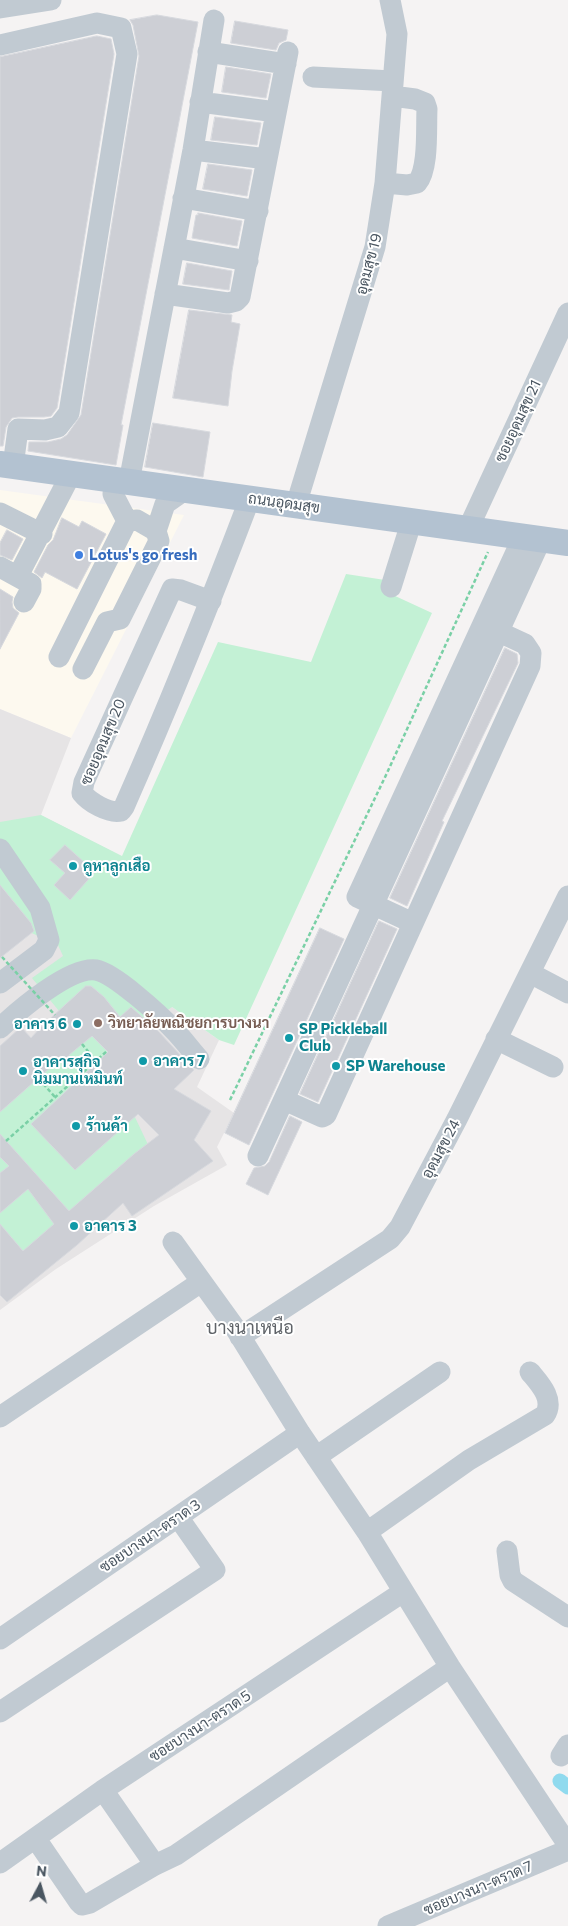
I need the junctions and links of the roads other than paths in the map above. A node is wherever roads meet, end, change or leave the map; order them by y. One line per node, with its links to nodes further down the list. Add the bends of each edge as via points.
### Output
1 (51, 0): 3 (street)
2 (392, 7): 8 (street, อุดมสุข 19, via 397,34)
3 (0, 8)
4 (214, 20): 6 (street)
5 (0, 46): 20 (street, via 97,23 121,28 128,54 68,413 58,427 18,430)
6 (208, 52): 9 (street); 10 (street, via 287,58)
7 (313, 76): 8 (street)
8 (392, 89): 13 (street, อุดมสุข 19); 13 (street, via 425,103 423,169 417,183)
9 (200, 102): 10 (street); 11 (street)
10 (276, 112): 12 (street)
11 (193, 150): 12 (street); 14 (street)
12 (267, 159): 15 (street)
13 (385, 183): 25 (street, อุดมสุข 19, via 375,247)
14 (183, 198): 15 (street); 16 (street)
15 (258, 211): 17 (street)
16 (174, 248): 17 (street); 18 (street)
17 (248, 261): 18 (street, via 244,285 236,301 228,303)
18 (165, 294): 22 (street)
19 (568, 313): 29 (street, ซอยอุดมสุข 21)
20 (6, 465): 21 (main road, ถนนอุดมสุข)
21 (71, 474): 22 (main road, ถนนอุดมสุข); 31 (street)
22 (121, 481): 23 (main road, ถนนอุดมสุข); 28 (street, via 114,494)
23 (185, 490): 24 (main road, ถนนอุดมสุข); 30 (street, via 165,504)
24 (250, 498): 25 (main road, ถนนอุดมสุข); 36 (street, ซอยอุดมสุข 20)
25 (296, 505): 27 (main road, ถนนอุดมสุข)
26 (0, 513): 31 (street)
27 (412, 520): 29 (main road, ถนนอุดมสุข); 35 (street)
28 (128, 521): 30 (street, via 137,520); 38 (street)
29 (468, 529): 32 (main road, ถนนอุดมสุข)
30 (156, 531): 39 (street, via 160,541 120,619)
31 (42, 534): 34 (street)
32 (521, 536): 33 (main road, ถนนอุดมสุข); 40 (street)
33 (568, 543)
34 (9, 572): 37 (street, via 31,584)
35 (391, 587)
36 (211, 600): 36 (street, ซอยอุดมสุข 20, via 172,589 84,782 82,793 86,799 112,811 121,811 124,807)
37 (24, 602)
38 (82, 610): 39 (street); 41 (street)
39 (107, 622): 42 (street)
40 (496, 624): 45 (street, via 357,897); 46 (street, via 525,644 531,653 530,666)
41 (58, 657)
42 (83, 669)
43 (0, 849): 49 (street, via 40,908 49,940 44,950)
44 (568, 896): 47 (street, อุดมสุข 24)
45 (375, 905): 46 (street); 55 (street)
46 (413, 923): 55 (street, via 326,1115)
47 (562, 927): 48 (street, อุดมสุข 24)
48 (530, 973): 50 (street); 52 (street, อุดมสุข 24)
49 (0, 984)
50 (568, 993)
51 (0, 1028): 53 (street, via 19,1010 75,972 96,970 116,979 174,1030)
52 (496, 1039): 54 (street); 59 (street, อุดมสุข 24, via 400,1227 390,1239)
53 (199, 1059)
54 (553, 1067)
55 (284, 1100): 56 (street)
56 (258, 1156)
57 (174, 1242): 58 (street)
58 (202, 1282): 59 (street); 62 (street)
59 (240, 1337): 63 (street)
60 (440, 1372): 64 (street)
61 (530, 1372): 66 (street, via 548,1398 545,1414 469,1460)
62 (0, 1418)
63 (300, 1434): 64 (street); 65 (street, ซอยบางนา-ตราด 3)
64 (316, 1457): 66 (street)
65 (178, 1517): 70 (street, ซอยบางนา-ตราด 3); 72 (street, via 215,1570)
66 (367, 1532): 68 (street)
67 (507, 1551): 69 (street, via 513,1581)
68 (403, 1592): 71 (street); 73 (street, ซอยบางนา-ตราด 5)
69 (568, 1617)
70 (0, 1638)
71 (450, 1667): 75 (street); 78 (street, via 176,1855)
72 (0, 1712)
73 (103, 1790): 74 (street, ซอยบางนา-ตราด 5); 78 (street)
74 (36, 1839): 77 (street, ซอยบางนา-ตราด 5); 78 (street, via 82,1905)
75 (568, 1845)
76 (568, 1850): 79 (street, ซอยบางนา-ตราด 7)
77 (0, 1863)
78 (155, 1865)
79 (388, 1926)

